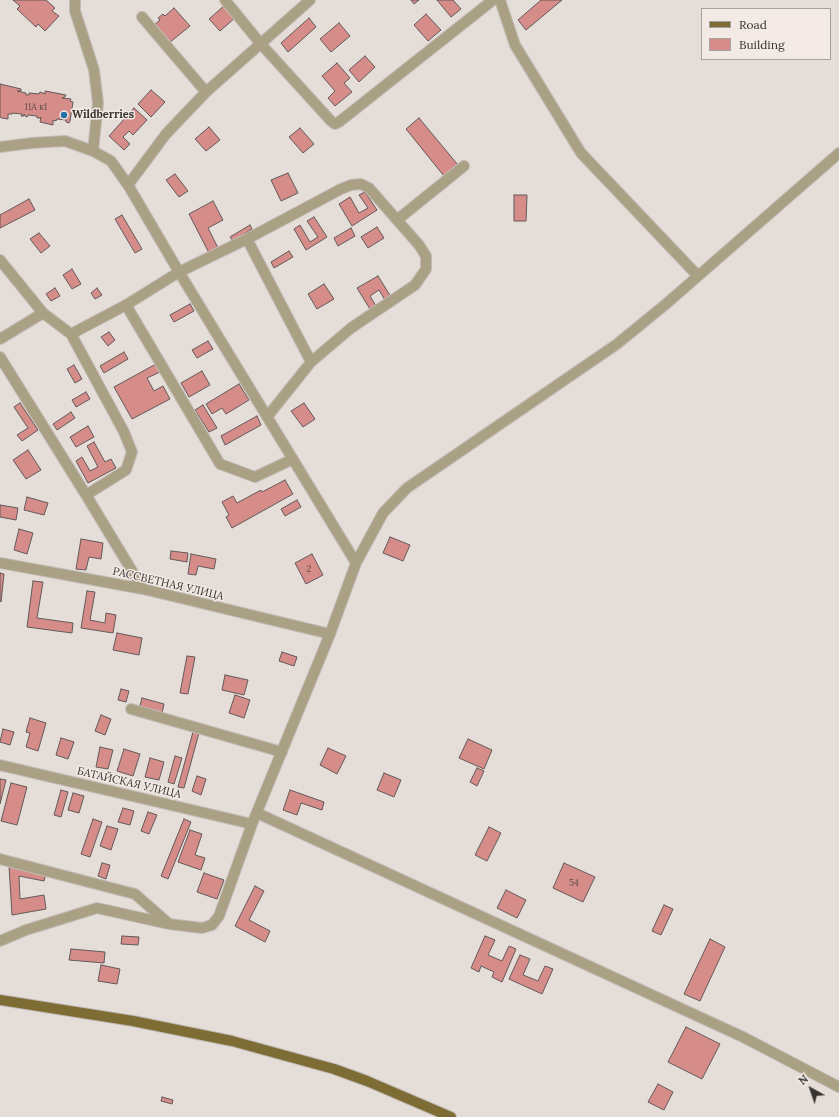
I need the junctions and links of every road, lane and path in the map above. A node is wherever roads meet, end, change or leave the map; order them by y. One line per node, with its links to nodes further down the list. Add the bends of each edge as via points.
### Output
1 (75, 0): 10 (street, via 75,11 94,70 98,103)
2 (225, 0): 7 (street)
3 (310, 0): 7 (street)
4 (493, 0): 7 (street, via 335,124)
5 (500, 0): 18 (street, via 515,45 581,153)
6 (142, 17): 8 (street)
7 (260, 43): 8 (street)
8 (206, 92): 13 (street, via 166,134)
9 (0, 147): 10 (street, via 65,142)
10 (93, 151): 13 (street, via 111,161)
11 (839, 153): 18 (street)
12 (464, 166): 14 (street)
13 (128, 186): 17 (street)
14 (397, 220): 15 (street, via 369,188 361,184 352,185); 24 (street, via 426,256 426,269 415,285 351,328)
15 (247, 239): 17 (street); 24 (street)
16 (0, 260): 20 (street)
17 (179, 272): 19 (street); 25 (street)
18 (698, 276): 29 (street, via 617,344 407,488 383,513)
19 (126, 305): 21 (street); 26 (street, via 220,464 255,477)
20 (43, 313): 21 (street); 22 (street)
21 (71, 334): 27 (street, via 124,432 132,452 126,470)
22 (0, 339)
23 (0, 357): 27 (street)
24 (311, 362): 25 (street)
25 (267, 417): 26 (street)
26 (293, 459): 29 (street)
27 (86, 495): 30 (street)
28 (0, 563): 30 (street, РАССВЕТНАЯ УЛИЦА)
29 (356, 563): 31 (street)
30 (143, 589): 31 (street, РАССВЕТНАЯ УЛИЦА)
31 (330, 634): 33 (street)
32 (131, 709): 33 (street)
33 (282, 752): 35 (street)
34 (0, 765): 36 (street, БАТАЙСКАЯ УЛИЦА)
35 (257, 813): 36 (street); 41 (street, via 743,1037)
36 (252, 824): 38 (street, via 219,916 212,925 202,928)
37 (0, 859): 38 (street, via 135,894)
38 (169, 924): 39 (street, via 97,908 26,930)
39 (0, 941)
40 (0, 1000): 42 (main road, via 133,1021 232,1041 334,1069)
41 (839, 1087)
42 (451, 1117)

